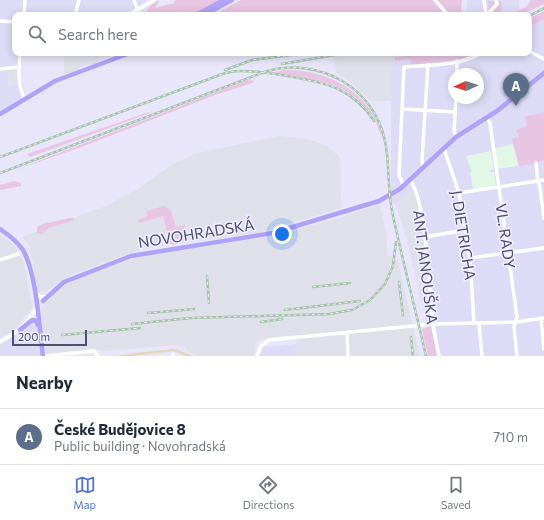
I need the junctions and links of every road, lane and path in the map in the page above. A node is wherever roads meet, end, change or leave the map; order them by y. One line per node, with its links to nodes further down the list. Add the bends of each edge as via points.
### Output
1 (25, 0): 11 (street)
2 (79, 0): 12 (street)
3 (134, 0): 10 (street)
4 (155, 0): 10 (street)
5 (224, 0): 14 (main road)
6 (232, 0): 15 (main road)
7 (435, 0): 16 (street)
8 (485, 0): 17 (street)
9 (496, 0): 18 (street, via 496,4)
10 (138, 10): 13 (street)
11 (24, 12)
12 (76, 12)
13 (134, 12)
14 (202, 12)
15 (210, 12)
16 (445, 12)
17 (486, 12)
18 (489, 12)
19 (0, 21): 20 (street)
20 (12, 22)
21 (532, 53): 25 (street)
22 (20, 56): 28 (street)
23 (122, 56): 32 (main road, via 55,81)
24 (476, 56): 26 (street)
25 (544, 59)
26 (457, 61): 27 (street); 29 (street)
27 (428, 65): 34 (street, via 404,67); 35 (street)
28 (19, 67): 30 (street); 32 (street, via 21,89)
29 (457, 68)
30 (0, 69)
31 (544, 72): 38 (main road, NOVOHRADSKÁ)
32 (26, 98): 37 (main road)
33 (456, 104): 36 (street)
34 (403, 109): 35 (street); 46 (street, via 399,175)
35 (425, 110): 36 (street); 42 (street, via 422,160)
36 (455, 112): 39 (street)
37 (0, 114)
38 (487, 117): 39 (main road, NOVOHRADSKÁ); 47 (street, VL. RADY)
39 (456, 137): 40 (main road, NOVOHRADSKÁ)
40 (444, 148): 42 (main road, NOVOHRADSKÁ); 48 (street, J. DIETRICHA)
41 (536, 163): 45 (street)
42 (424, 168): 43 (main road, NOVOHRADSKÁ)
43 (410, 180): 46 (main road, NOVOHRADSKÁ); 52 (street, ANT. JANOUŠKA, via 416,190)
44 (544, 180): 45 (street)
45 (539, 182): 47 (street); 49 (street)
46 (404, 186): 59 (main road, NOVOHRADSKÁ, via 370,204 273,233 131,256 65,281)
47 (499, 188): 48 (street); 54 (street, VL. RADY)
48 (459, 193): 51 (street, J. DIETRICHA)
49 (544, 218)
50 (0, 229): 58 (main road, via 23,249 30,268)
51 (466, 230): 52 (street); 56 (street, J. DIETRICHA)
52 (424, 237): 65 (street, ANT. JANOUŠKA)
53 (544, 248): 54 (street)
54 (508, 253): 56 (street); 62 (street, VL. RADY)
55 (18, 254): 57 (street)
56 (470, 258): 63 (street, J. DIETRICHA)
57 (0, 260)
58 (34, 292): 59 (street); 60 (main road)
59 (44, 300): 60 (main road, NOVOHRADSKÁ)
60 (37, 308): 66 (street, NOVOHRADSKÁ); 67 (main road)
61 (542, 318): 62 (street); 70 (street)
62 (516, 322): 64 (street); 77 (street, VL. RADY, via 514,327)
63 (474, 323): 64 (street); 65 (street)
64 (479, 323): 76 (street)
65 (433, 324): 68 (street); 75 (street, ANT. JANOUŠKA)
66 (20, 330): 67 (main road, via 32,320 36,321); 69 (street, NOVOHRADSKÁ)
67 (40, 330): 72 (main road)
68 (347, 333): 73 (street, via 269,340 261,346); 74 (street)
69 (0, 342)
70 (544, 349)
71 (98, 355): 72 (street, via 94,351)
72 (44, 356)
73 (257, 356)
74 (348, 356)
75 (439, 356)
76 (482, 356)
77 (517, 356)

